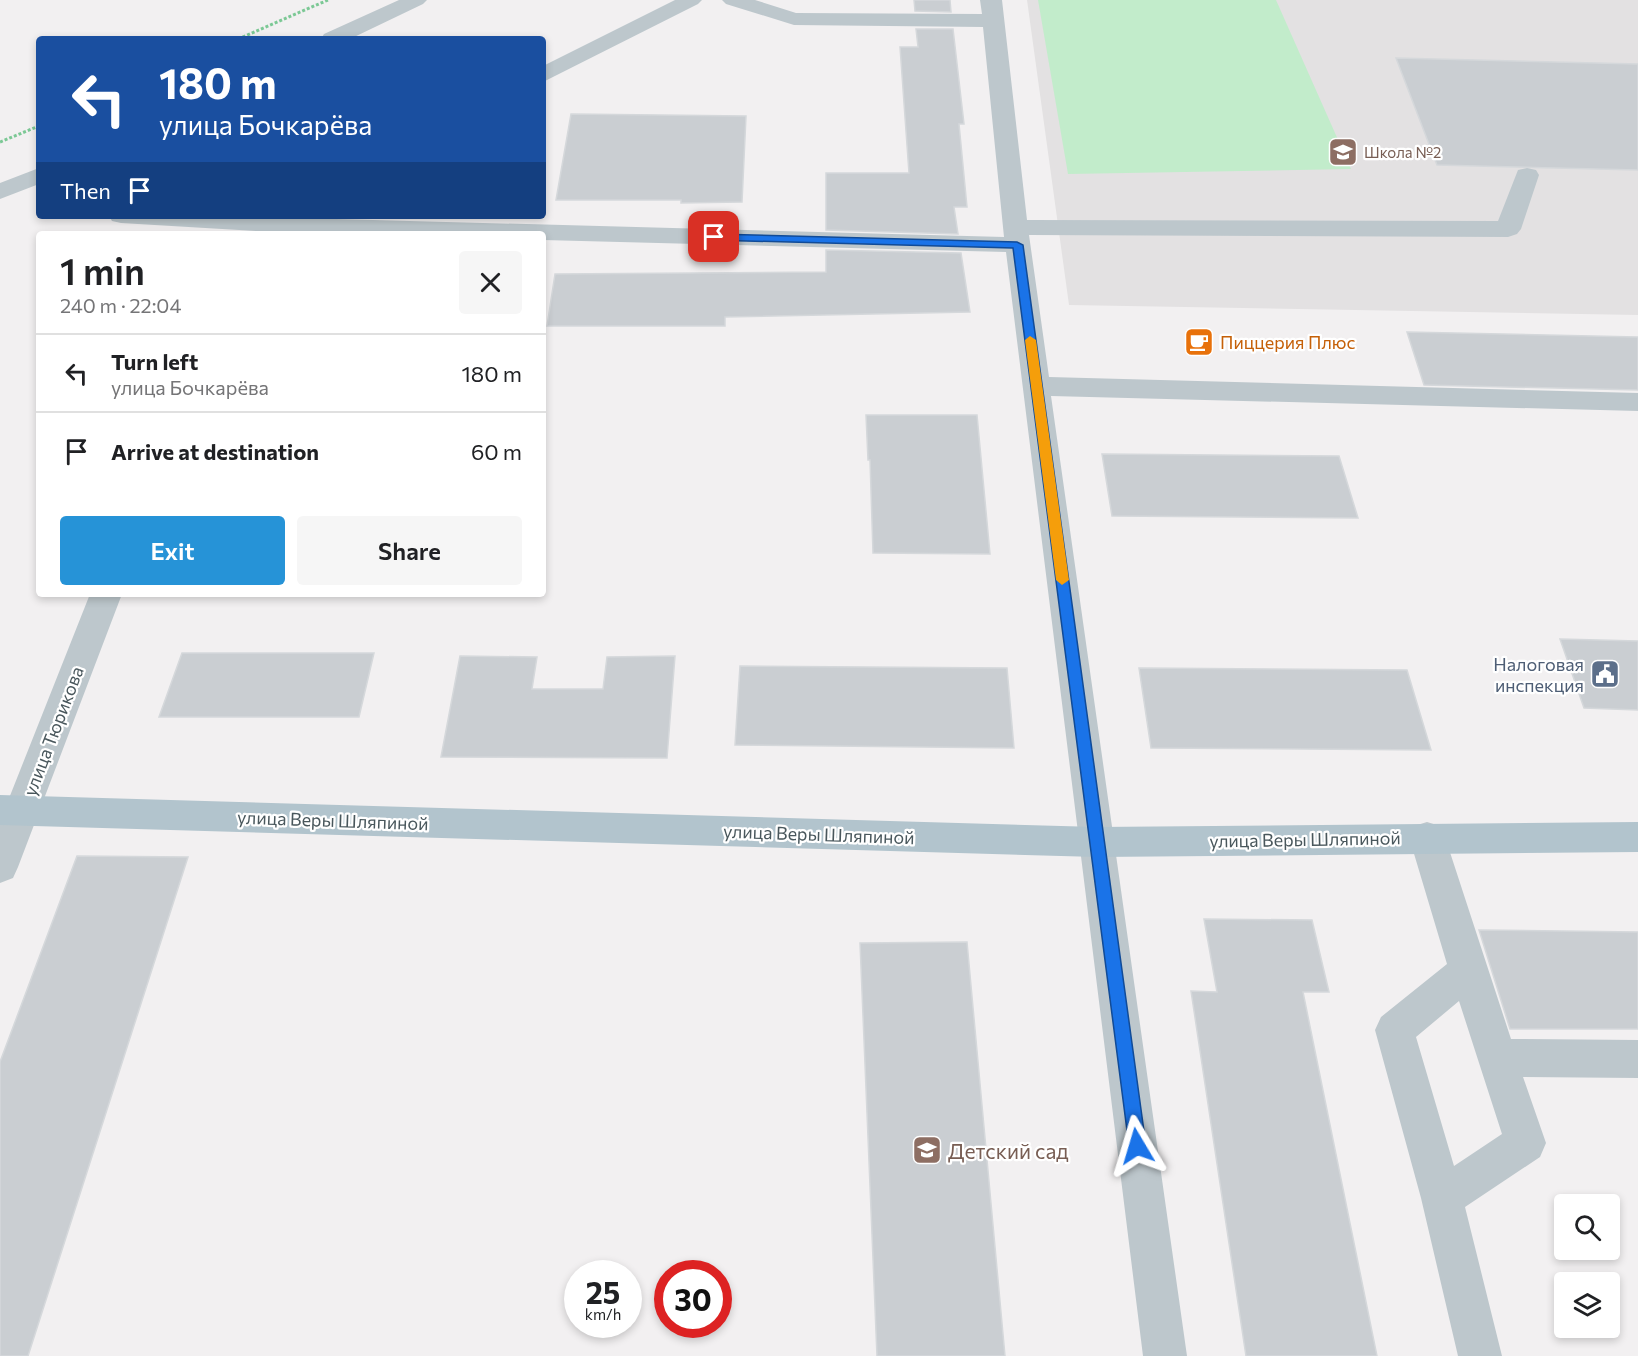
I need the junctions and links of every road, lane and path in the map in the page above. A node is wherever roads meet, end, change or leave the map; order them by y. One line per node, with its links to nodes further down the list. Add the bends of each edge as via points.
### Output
1 (328, 0): 6 (path)
2 (417, 0): 7 (street)
3 (691, 0): 8 (street)
4 (733, 0): 5 (street, via 794,19)
5 (992, 10): 17 (street)
6 (245, 36)
7 (339, 36)
8 (546, 73)
9 (36, 127): 10 (path)
10 (0, 142)
11 (1527, 175): 17 (street, via 1508,229)
12 (36, 176): 13 (street)
13 (8, 189): 14 (street)
14 (36, 200)
15 (165, 219): 16 (street)
16 (253, 225): 17 (street)
17 (1016, 236): 18 (street)
18 (1036, 386): 19 (street); 24 (street)
19 (1638, 402)
20 (105, 597): 21 (street, улица Тюрикова)
21 (11, 810): 24 (main road, улица Веры Шляпиной); 25 (street, улица Тюрикова)
22 (1427, 837): 23 (main road, улица Веры Шляпиной); 24 (main road, улица Веры Шляпиной); 26 (street)
23 (1638, 837)
24 (1097, 842): 30 (street)
25 (0, 867)
26 (1468, 970): 27 (street); 29 (street, via 1395,1030)
27 (1497, 1058): 28 (street); 29 (street, via 1525,1143)
28 (1638, 1059)
29 (1442, 1198): 31 (street)
30 (1165, 1356)
31 (1480, 1356)

